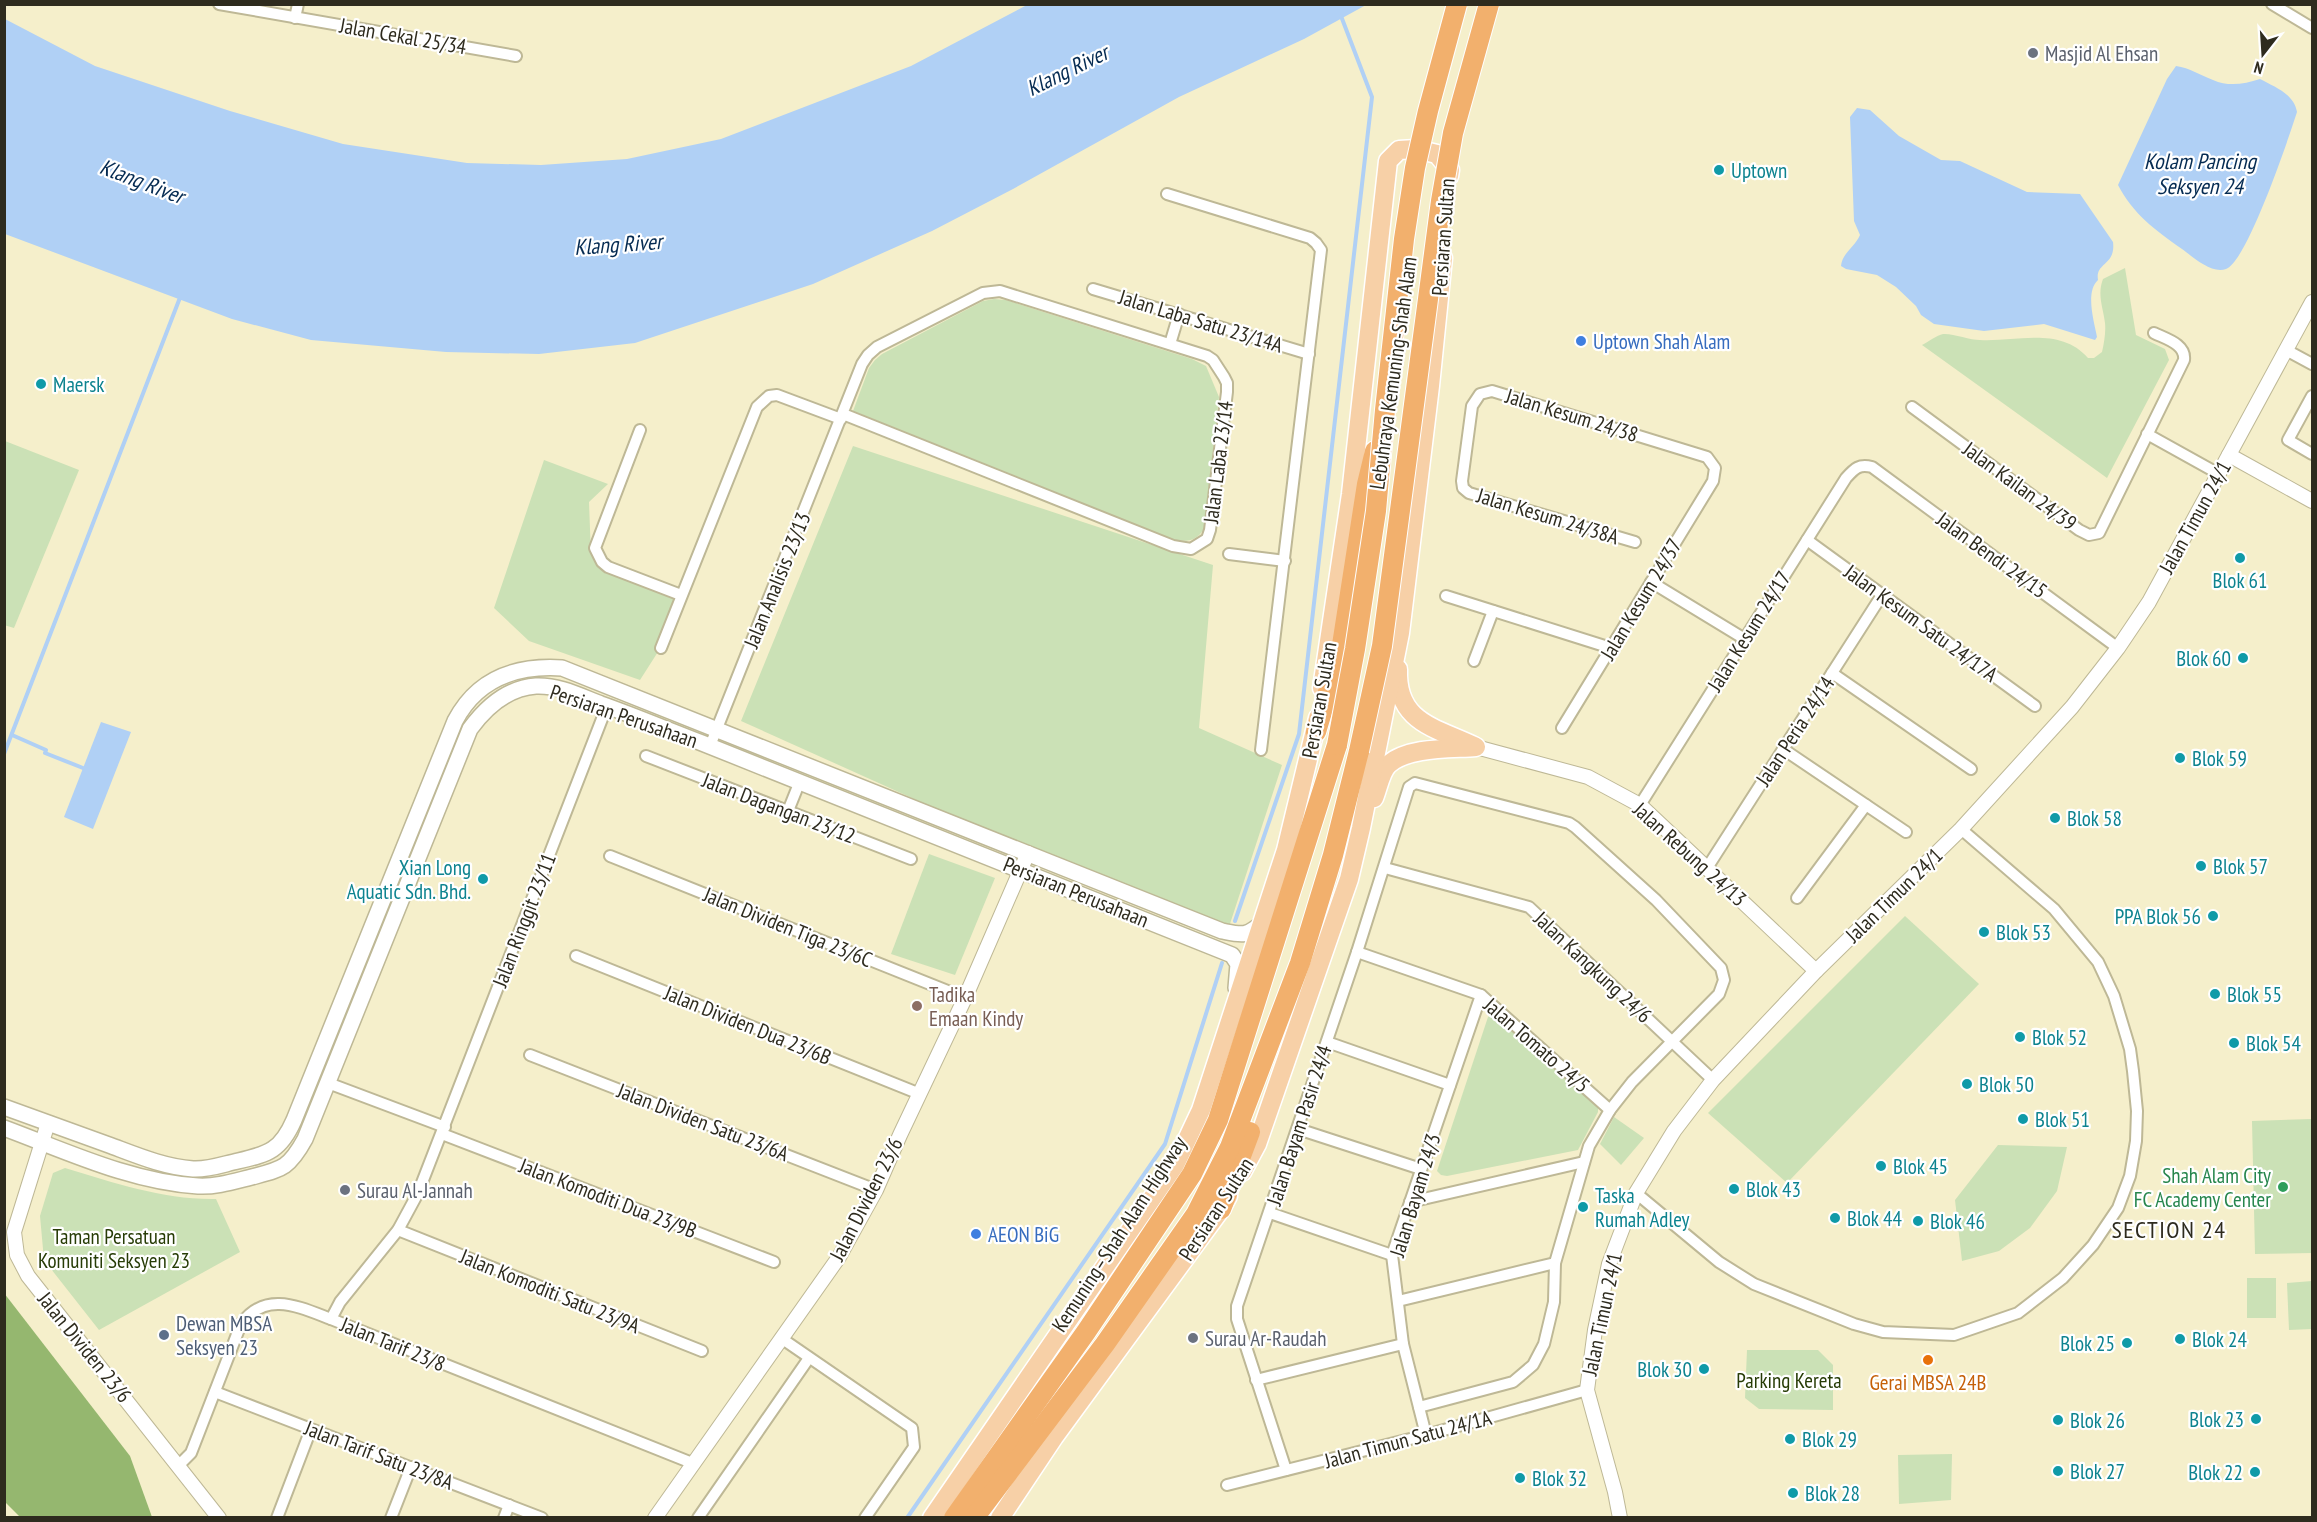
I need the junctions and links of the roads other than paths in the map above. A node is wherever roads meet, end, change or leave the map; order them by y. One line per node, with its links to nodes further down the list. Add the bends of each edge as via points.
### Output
1 (219, 4): 6 (street, Jalan Cekal 25/34)
2 (298, 4): 6 (street)
3 (1457, 4): 20 (highway, Lebuhraya Kemuning-Shah Alam, bridge, via 1415,168)
4 (1489, 4): 57 (highway, Lebuhraya Kemuning-Shah Alam, bridge, via 1453,133 1441,201 1382,646)
5 (2272, 4): 7 (street)
6 (295, 18): 8 (street, Jalan Cekal 25/34)
7 (2313, 28)
8 (516, 56)
9 (1167, 194): 16 (street, via 1310,238 1321,250)
10 (1093, 288): 12 (street, Jalan Laba Satu 23/14A)
11 (2313, 302): 15 (street, Jalan Timun 24/1)
12 (1179, 314): 14 (street); 16 (street, Jalan Laba Satu 23/14A)
13 (2154, 333): 23 (street, Jalan Kailan 24/39, via 2182,348 2185,354)
14 (1170, 344): 21 (street, Jalan Laba 23/14, via 991,291 877,347 862,364); 21 (street, Jalan Laba 23/14, via 1208,356 1227,383 1210,530 1208,539 1191,549 1173,546)
15 (2286, 351): 17 (street); 25 (street, Jalan Timun 24/1)
16 (1309, 354): 34 (street)
17 (2313, 364)
18 (2313, 396): 24 (street, via 2288,440)
19 (1912, 407): 23 (street, Jalan Kailan 24/39, via 2089,535 2099,533)
20 (1385, 410): 51 (highway, bridge, via 1367,484 1342,645); 52 (highway, Lebuhraya Kemuning-Shah Alam, bridge, via 1376,511)
21 (842, 416): 36 (street, via 777,395 757,406); 50 (street, Jalan Analisis 23/13)
22 (640, 430): 36 (street, via 595,548 608,567)
23 (2148, 435): 28 (street)
24 (2313, 454)
25 (2229, 455): 28 (street, Jalan Timun 24/1); 30 (street)
26 (1864, 465): 31 (street, Jalan Kesum 24/17, via 1855,467 1846,478); 44 (street, Jalan Bendi 24/15, via 1872,467)
27 (1715, 468): 29 (street, Jalan Kesum 24/38, via 1707,457 1492,391 1480,394 1472,406); 35 (street, Jalan Kesum 24/37, via 1713,481)
28 (2219, 474): 44 (street, Jalan Timun 24/1)
29 (1463, 488): 32 (street, Jalan Kesum 24/38A)
30 (2313, 501)
31 (1808, 540): 37 (street, Jalan Kesum Satu 24/17A); 41 (street, Jalan Kesum 24/17)
32 (1635, 542)
33 (1229, 554): 34 (street)
34 (1285, 561): 56 (street)
35 (1651, 582): 41 (street); 43 (street, Jalan Kesum 24/37)
36 (681, 595): 42 (street)
37 (1882, 595): 46 (street, Jalan Peria 24/14); 48 (street, Jalan Kesum Satu 24/17A)
38 (1446, 596): 39 (street)
39 (1493, 611): 43 (street); 45 (street)
40 (1400, 633): 51 (main road, Persiaran Sultan, via 1430,386 1450,170 1437,154 1416,149 1400,150 1388,161 1384,183 1351,494); 54 (main road, via 1397,686 1405,708 1418,720); 64 (main road, Persiaran Sultan)
41 (1743, 638): 62 (street, Jalan Kesum 24/17)
42 (661, 648)
43 (1611, 648): 49 (street, Jalan Kesum 24/37)
44 (2118, 648): 65 (street, Jalan Timun 24/1, via 2072,707)
45 (1474, 661)
46 (1832, 673): 55 (street, Jalan Peria 24/14); 59 (street)
47 (607, 706): 53 (main road, Persiaran Perusahaan); 86 (main road, Persiaran Perusahaan, via 558,688 535,686 498,699 483,711 470,729); 94 (street, Jalan Ringgit 23/11)
48 (2035, 706)
49 (1562, 728)
50 (716, 729): 53 (street, Jalan Analisis 23/13); 67 (main road, Persiaran Perusahaan); 91 (main road, Persiaran Perusahaan, via 562,668 537,666 488,683 463,706 454,721 294,1120 277,1148 261,1156 195,1169 174,1167)
51 (1316, 732): 74 (main road, Persiaran Sultan, via 1286,850)
52 (1337, 745): 125 (highway, Kemuning–Shah Alam Highway, via 1218,1120 1197,1164)
53 (710, 746): 60 (main road, Persiaran Perusahaan)
54 (1476, 747): 62 (street, Jalan Rebung 24/13, via 1588,777); 64 (main road, via 1404,755 1387,765)
55 (1784, 749): 61 (street); 71 (street, Jalan Peria 24/14)
56 (1261, 750)
57 (1359, 751): 77 (highway, Kemuning–Shah Alam Highway)
58 (646, 756): 63 (street, Jalan Dagangan 23/12)
59 (1971, 769)
60 (800, 781): 63 (street); 72 (main road, Persiaran Perusahaan)
61 (1866, 804): 66 (street); 73 (street)
62 (1640, 805): 71 (street, Jalan Rebung 24/13)
63 (788, 811): 69 (street, Jalan Dagangan 23/12)
64 (1361, 828): 101 (main road, Persiaran Sultan, via 1349,879 1257,1144)
65 (1962, 829): 78 (street, Jalan Timun 24/1); 99 (street, via 2054,909 2097,962 2114,996 2130,1049 2136,1141 2130,1176 2118,1208 2093,1245 2063,1278 2018,1313 1954,1335 1883,1332 1754,1284 1719,1262)
66 (1906, 832)
67 (1028, 853): 72 (street, Jalan Dividen 23/6); 74 (main road, Persiaran Perusahaan, via 1222,931 1242,935)
68 (610, 856): 80 (street, Jalan Dividen Tiga 23/6C)
69 (911, 859)
70 (1385, 868): 75 (street, Jalan Bayam Pasir 24/4); 82 (street, Jalan Kangkung 24/6, via 1529,907); 82 (street, Jalan Bayam Pasir 24/4, via 1409,787 1415,783 1569,823 1656,900 1721,968 1724,980 1719,994)
71 (1707, 868): 78 (street, Jalan Rebung 24/13)
72 (1021, 870): 80 (street, Jalan Dividen 23/6); 81 (main road, Persiaran Perusahaan, via 1232,955 1238,964 1238,977)
73 (1797, 898)
74 (1262, 923): 81 (main road, Persiaran Sultan)
75 (1357, 952): 79 (street, Jalan Tomato 24/5); 83 (street, Jalan Bayam Pasir 24/4)
76 (576, 956): 88 (street, Jalan Dividen Dua 23/6B)
77 (1300, 963): 101 (highway, via 1267,1080); 125 (highway, Kemuning–Shah Alam Highway, via 1230,1147 1196,1214 1105,1344)
78 (1816, 971): 85 (street, Jalan Timun 24/1)
79 (1481, 995): 87 (street, Jalan Bayam 24/3); 90 (street, Jalan Tomato 24/5)
80 (965, 998): 88 (street, Jalan Dividen 23/6)
81 (1228, 1027): 134 (main road, Persiaran Sultan, via 1201,1110 1174,1165)
82 (1671, 1041): 85 (street, Jalan Kangkung 24/6); 90 (street)
83 (1327, 1042): 87 (street); 93 (street, Jalan Bayam Pasir 24/4)
84 (530, 1055): 98 (street, Jalan Dividen Satu 23/6A)
85 (1713, 1080): 99 (street, Jalan Timun 24/1, via 1674,1131)
86 (328, 1083): 94 (street, Jalan Komoditi Dua 23/9B); 95 (main road, Persiaran Perusahaan, via 305,1139 286,1167 220,1185 198,1186 127,1172)
87 (1450, 1085): 97 (street, Jalan Bayam 24/3)
88 (920, 1094): 98 (street, Jalan Dividen 23/6)
89 (4, 1107): 91 (main road, Persiaran Perusahaan)
90 (1610, 1110): 96 (street)
91 (48, 1123): 95 (street, Jalan Dividen 23/6)
92 (4, 1128): 95 (main road, Persiaran Perusahaan)
93 (1298, 1129): 97 (street); 102 (street, Jalan Bayam Pasir 24/4)
94 (443, 1131): 103 (street, Jalan Ringgit 23/11); 105 (street, Jalan Komoditi Dua 23/9B)
95 (42, 1142): 120 (street, Jalan Dividen 23/6, via 14,1232 16,1255 28,1276)
96 (1584, 1162): 100 (street); 106 (street)
97 (1421, 1169): 100 (street, Jalan Bayam 24/3)
98 (876, 1190): 109 (street, Jalan Dividen 23/6, via 838,1257)
99 (1636, 1193): 114 (street, Jalan Timun 24/1, via 1609,1264)
100 (1410, 1202): 104 (street, Jalan Bayam 24/3)
101 (1221, 1209): 136 (main road, Persiaran Sultan, via 1054,1437)
102 (1270, 1213): 104 (street); 113 (street, Jalan Bayam Pasir 24/4, via 1238,1306 1237,1319)
103 (398, 1230): 108 (street, Jalan Ringgit 23/11, via 340,1302); 111 (street, Jalan Komoditi Satu 23/9A)
104 (1392, 1255): 107 (street, Jalan Bayam 24/3)
105 (774, 1262)
106 (1555, 1263): 107 (street); 116 (street, via 1554,1302 1544,1344 1533,1365 1513,1382)
107 (1398, 1300): 110 (street, Jalan Bayam 24/3)
108 (331, 1319): 115 (street, Jalan Tarif 23/8, via 279,1303 248,1314); 119 (street, Jalan Tarif 23/8)
109 (781, 1338): 112 (street); 119 (street, Jalan Dividen 23/6)
110 (1403, 1344): 113 (street); 116 (street, Jalan Bayam 24/3)
111 (702, 1351)
112 (809, 1358): 132 (street); 133 (street, via 914,1432 914,1448)
113 (1256, 1380): 122 (street, Jalan Bayam Pasir 24/4)
114 (1587, 1390): 118 (street, Jalan Timun Satu 24/1A); 137 (street, Jalan Timun 24/1)
115 (215, 1392): 117 (street, Jalan Tarif Satu 23/8A); 120 (street, Jalan Tarif 23/8, via 191,1453)
116 (1419, 1407): 118 (street, Jalan Bayam 24/3)
117 (311, 1429): 121 (street, Jalan Tarif Satu 23/8A); 127 (street)
118 (1426, 1435): 122 (street, Jalan Timun Satu 24/1A)
119 (692, 1463): 131 (street, Jalan Dividen 23/6)
120 (179, 1465): 126 (street, Jalan Dividen 23/6)
121 (411, 1467): 124 (street, Jalan Tarif Satu 23/8A); 128 (street)
122 (1286, 1470): 123 (street, Jalan Timun Satu 24/1A)
123 (1227, 1485)
124 (509, 1505): 129 (street); 130 (street, Jalan Tarif Satu 23/8A)
125 (973, 1509): 135 (highway, Kemuning–Shah Alam Highway)
126 (219, 1518)
127 (277, 1518)
128 (391, 1518)
129 (504, 1518)
130 (542, 1518)
131 (656, 1518)
132 (699, 1518)
133 (865, 1518)
134 (932, 1518)
135 (954, 1518)
136 (1000, 1518)
137 (1620, 1518)

